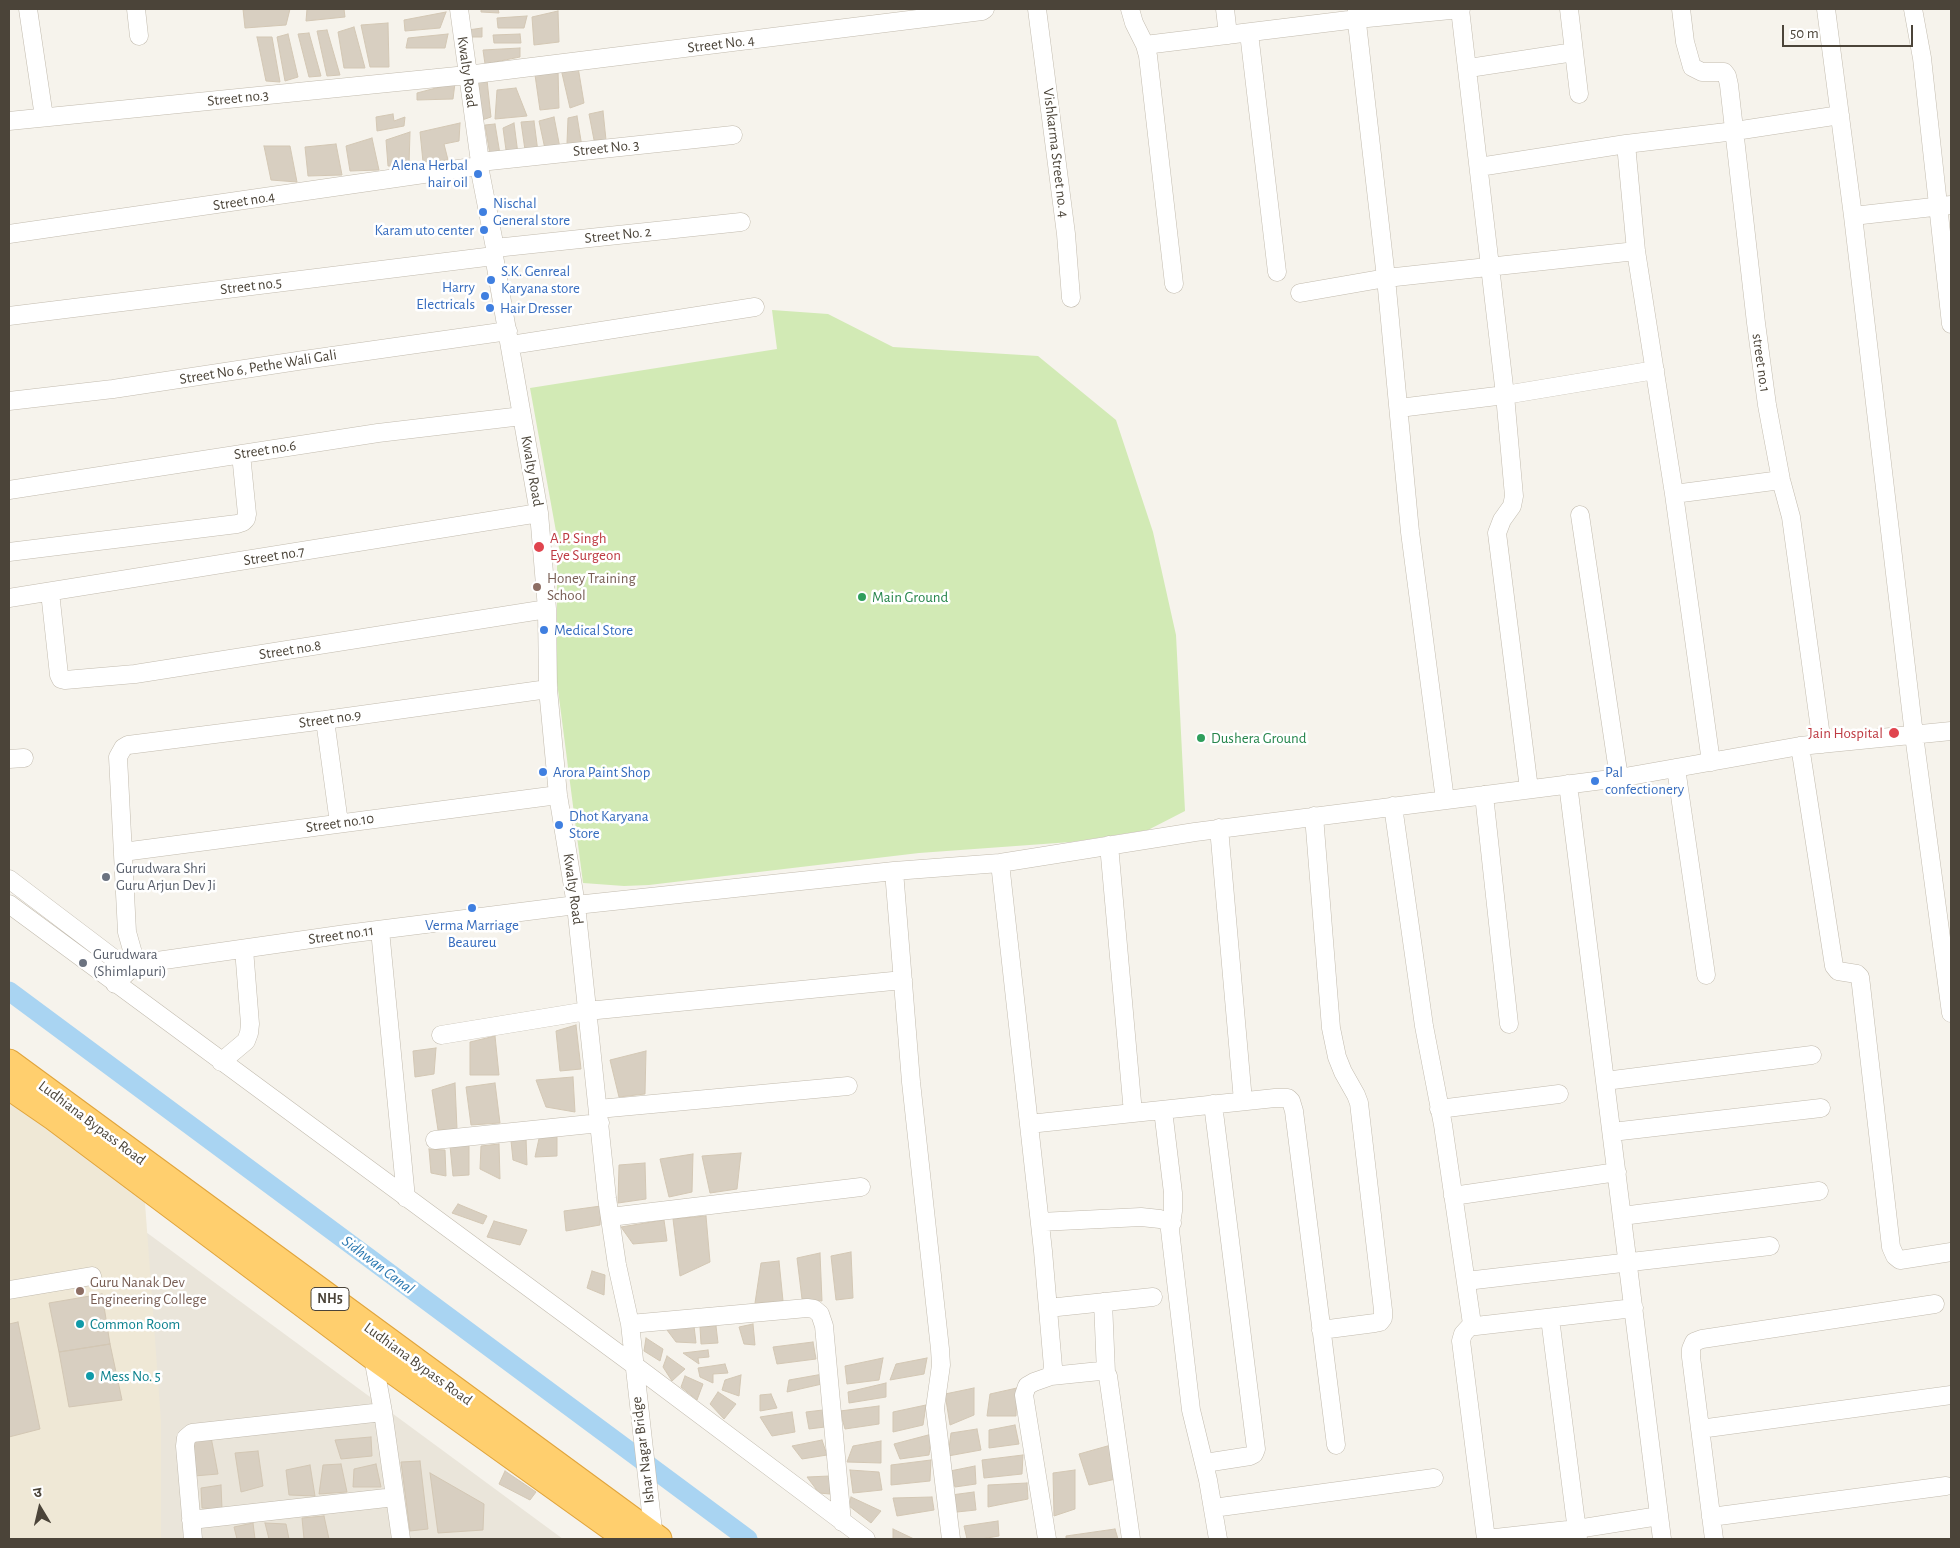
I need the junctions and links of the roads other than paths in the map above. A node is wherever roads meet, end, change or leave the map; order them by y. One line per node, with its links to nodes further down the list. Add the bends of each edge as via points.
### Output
1 (28, 9): 23 (street)
2 (136, 9): 16 (street)
3 (459, 9): 20 (street, Kwalty Road)
4 (1037, 9): 41 (street, Vishkarma Street no. 4, via 1066,234)
5 (1130, 9): 17 (street)
6 (1225, 9): 15 (street)
7 (1460, 9): 13 (street); 19 (street)
8 (1569, 9): 18 (street)
9 (1681, 9): 25 (street, street no.1, via 1692,67 1702,72 1724,72 1727,76)
10 (1826, 9): 22 (street)
11 (1913, 9): 30 (street)
12 (980, 10): 20 (street, Street No. 4)
13 (1357, 14): 14 (street); 38 (street)
14 (1249, 33): 15 (street); 37 (street)
15 (1228, 35): 17 (street)
16 (139, 36)
17 (1145, 46): 39 (street)
18 (1574, 52): 19 (street); 21 (street)
19 (1469, 68): 29 (street)
20 (467, 75): 23 (street, Street no.3); 28 (street, Kwalty Road)
21 (1579, 94)
22 (1840, 115): 25 (street); 31 (street)
23 (44, 116): 24 (street, Street no.3)
24 (9, 121)
25 (1735, 131): 27 (street); 52 (street, street no.1, via 1756,323)
26 (732, 135): 28 (street, Street No. 3)
27 (1626, 144): 29 (street); 34 (street)
28 (480, 164): 33 (street, Street no.4); 35 (street, Kwalty Road)
29 (1479, 168): 36 (street)
30 (1945, 206): 31 (street); 44 (street)
31 (1853, 216): 64 (street)
32 (741, 222): 35 (street, Street No. 2)
33 (9, 234)
34 (1636, 250): 36 (street); 46 (street)
35 (494, 252): 43 (street, Street no.5); 45 (street, Kwalty Road)
36 (1490, 266): 38 (street); 47 (street)
37 (1277, 272)
38 (1386, 278): 40 (street); 49 (street)
39 (1174, 284)
40 (1300, 293)
41 (1071, 298)
42 (755, 307): 45 (street, Street No 6, Pethe Wali Gali)
43 (9, 316)
44 (1951, 324)
45 (509, 338): 48 (street, Street No 6, Pethe Wali Gali, via 304,360); 50 (street, Kwalty Road)
46 (1655, 370): 47 (street); 54 (street)
47 (1505, 395): 49 (street); 71 (street, via 1513,501 1497,533)
48 (9, 401)
49 (1399, 408): 74 (street, via 1410,532)
50 (522, 416): 51 (street, Street no.6); 55 (street, Kwalty Road)
51 (241, 454): 53 (street, Street no.6); 57 (street, via 247,514 243,522)
52 (1781, 480): 54 (street); 65 (street, street no.1, via 1791,517)
53 (9, 490)
54 (1674, 494): 67 (street)
55 (539, 513): 58 (street, Street no.7); 60 (street, Kwalty Road)
56 (1580, 515): 69 (street)
57 (9, 552)
58 (50, 592): 59 (street, Street no.7); 60 (street, Street no.8, via 62,679 126,675)
59 (9, 598)
60 (547, 609): 61 (street, Kwalty Road)
61 (548, 689): 62 (street, Street no.9); 72 (street, Kwalty Road)
62 (325, 720): 77 (street); 80 (street, Street no.9, via 122,748 118,757)
63 (1951, 731): 64 (street, Street no.11)
64 (1914, 735): 65 (street, Street no.11); 93 (street)
65 (1822, 744): 66 (street, Street no.11)
66 (1800, 746): 67 (street, Street no.11); 123 (street, via 1834,966 1838,971 1860,977 1891,1247 1900,1260)
67 (1711, 762): 68 (street, Street no.11)
68 (1676, 768): 69 (street, Street no.11); 89 (street)
69 (1619, 778): 70 (street, Street no.11)
70 (1568, 784): 71 (street, Street no.11); 99 (street)
71 (1529, 789): 73 (street, Street no.11)
72 (558, 795): 77 (street, Street no.10); 85 (street, Kwalty Road)
73 (1484, 795): 74 (street, Street no.11); 94 (street)
74 (1445, 800): 75 (street, Street no.11)
75 (1393, 806): 76 (street, Street no.11); 106 (street)
76 (1314, 816): 78 (street, Street no.11); 136 (street, via 1331,1028 1337,1058 1359,1103 1383,1310 1380,1322)
77 (339, 823): 80 (street, Street no.10)
78 (1219, 828): 79 (street, Street no.11); 103 (street)
79 (1109, 845): 81 (street, Street no.11); 108 (street)
80 (123, 852): 88 (street, via 127,932)
81 (1000, 863): 82 (street, Street no.11); 110 (street)
82 (894, 872): 85 (street, Street no.11); 90 (street)
83 (9, 879): 88 (street)
84 (9, 904): 91 (street)
85 (576, 905): 86 (street, Street no.11); 92 (street, Kwalty Road)
86 (380, 930): 87 (street, Street no.11); 117 (street)
87 (244, 949): 88 (street, Street no.11); 98 (street, via 249,1033 246,1040)
88 (133, 967): 91 (street)
89 (1706, 975)
90 (903, 980): 92 (street); 160 (street, via 940,1349 935,1408)
91 (115, 984): 98 (street)
92 (587, 1011): 95 (street); 109 (street, Kwalty Road)
93 (1951, 1013)
94 (1509, 1024)
95 (441, 1035)
96 (1812, 1055): 99 (street)
97 (9, 1062): 154 (highway, Ludhiana Bypass Road / NH5, via 385,1340)
98 (221, 1062): 117 (street)
99 (1605, 1081): 111 (street)
100 (848, 1086): 109 (street)
101 (9, 1087): 137 (highway, Ludhiana Bypass Road / NH5)
102 (1559, 1094): 106 (street)
103 (1244, 1101): 104 (street); 136 (street, via 1281,1098 1291,1101)
104 (1213, 1104): 107 (street); 145 (street, via 1256,1452 1250,1456)
105 (1821, 1108): 111 (street)
106 (1439, 1109): 116 (street)
107 (1163, 1110): 108 (street); 121 (street)
108 (1133, 1113): 110 (street)
109 (599, 1116): 112 (street); 119 (street, Ishar Nagar Bridge)
110 (1029, 1124): 120 (street)
111 (1612, 1132): 113 (street)
112 (435, 1140)
113 (1617, 1172): 116 (street); 118 (street)
114 (861, 1188): 119 (street)
115 (1819, 1191): 118 (street)
116 (1453, 1196): 126 (street)
117 (406, 1198): 138 (street)
118 (1622, 1216): 124 (street)
119 (610, 1217): 134 (street, Ishar Nagar Bridge)
120 (1040, 1222): 121 (street, via 1141,1217 1160,1218); 131 (street)
121 (1172, 1223): 145 (street, via 1170,1230 1191,1410)
122 (1770, 1246): 124 (street)
123 (1951, 1252)
124 (1628, 1261): 126 (street); 132 (street)
125 (92, 1276): 127 (street)
126 (1466, 1281): 135 (street)
127 (9, 1290)
128 (1153, 1297): 129 (street)
129 (1103, 1302): 131 (street); 139 (street)
130 (1935, 1304): 143 (street, via 1697,1340 1691,1349 1691,1357)
131 (1048, 1308): 140 (street)
132 (1634, 1308): 133 (street); 150 (street)
133 (1550, 1318): 135 (street); 155 (street)
134 (630, 1324): 138 (street, Ishar Nagar Bridge); 153 (street, via 807,1308 820,1314 824,1326)
135 (1472, 1324): 164 (street, via 1461,1341)
136 (1321, 1330): 144 (street)
137 (373, 1357): 142 (street); 158 (highway, Ludhiana Bypass Road / NH5)
138 (634, 1365): 153 (street); 154 (street, Ishar Nagar Bridge)
139 (1106, 1373): 140 (street); 162 (street)
140 (1051, 1376): 161 (street, via 1028,1386 1024,1395)
141 (1951, 1395): 143 (street)
142 (383, 1412): 148 (street); 152 (street, via 192,1433 186,1438)
143 (1700, 1429): 151 (street)
144 (1336, 1445)
145 (1204, 1462): 149 (street)
146 (1434, 1478): 149 (street)
147 (1946, 1486): 151 (street)
148 (394, 1497): 152 (street); 157 (street)
149 (1213, 1508): 163 (street)
150 (1659, 1516): 155 (street); 165 (street)
151 (1711, 1517): 166 (street)
152 (191, 1520): 156 (street)
153 (842, 1522): 159 (street)
154 (654, 1532)
155 (1578, 1534): 164 (street)
156 (193, 1539)
157 (401, 1539)
158 (627, 1539)
159 (866, 1539)
160 (951, 1539)
161 (1047, 1539)
162 (1131, 1539)
163 (1218, 1539)
164 (1486, 1539)
165 (1662, 1539)
166 (1714, 1539)

